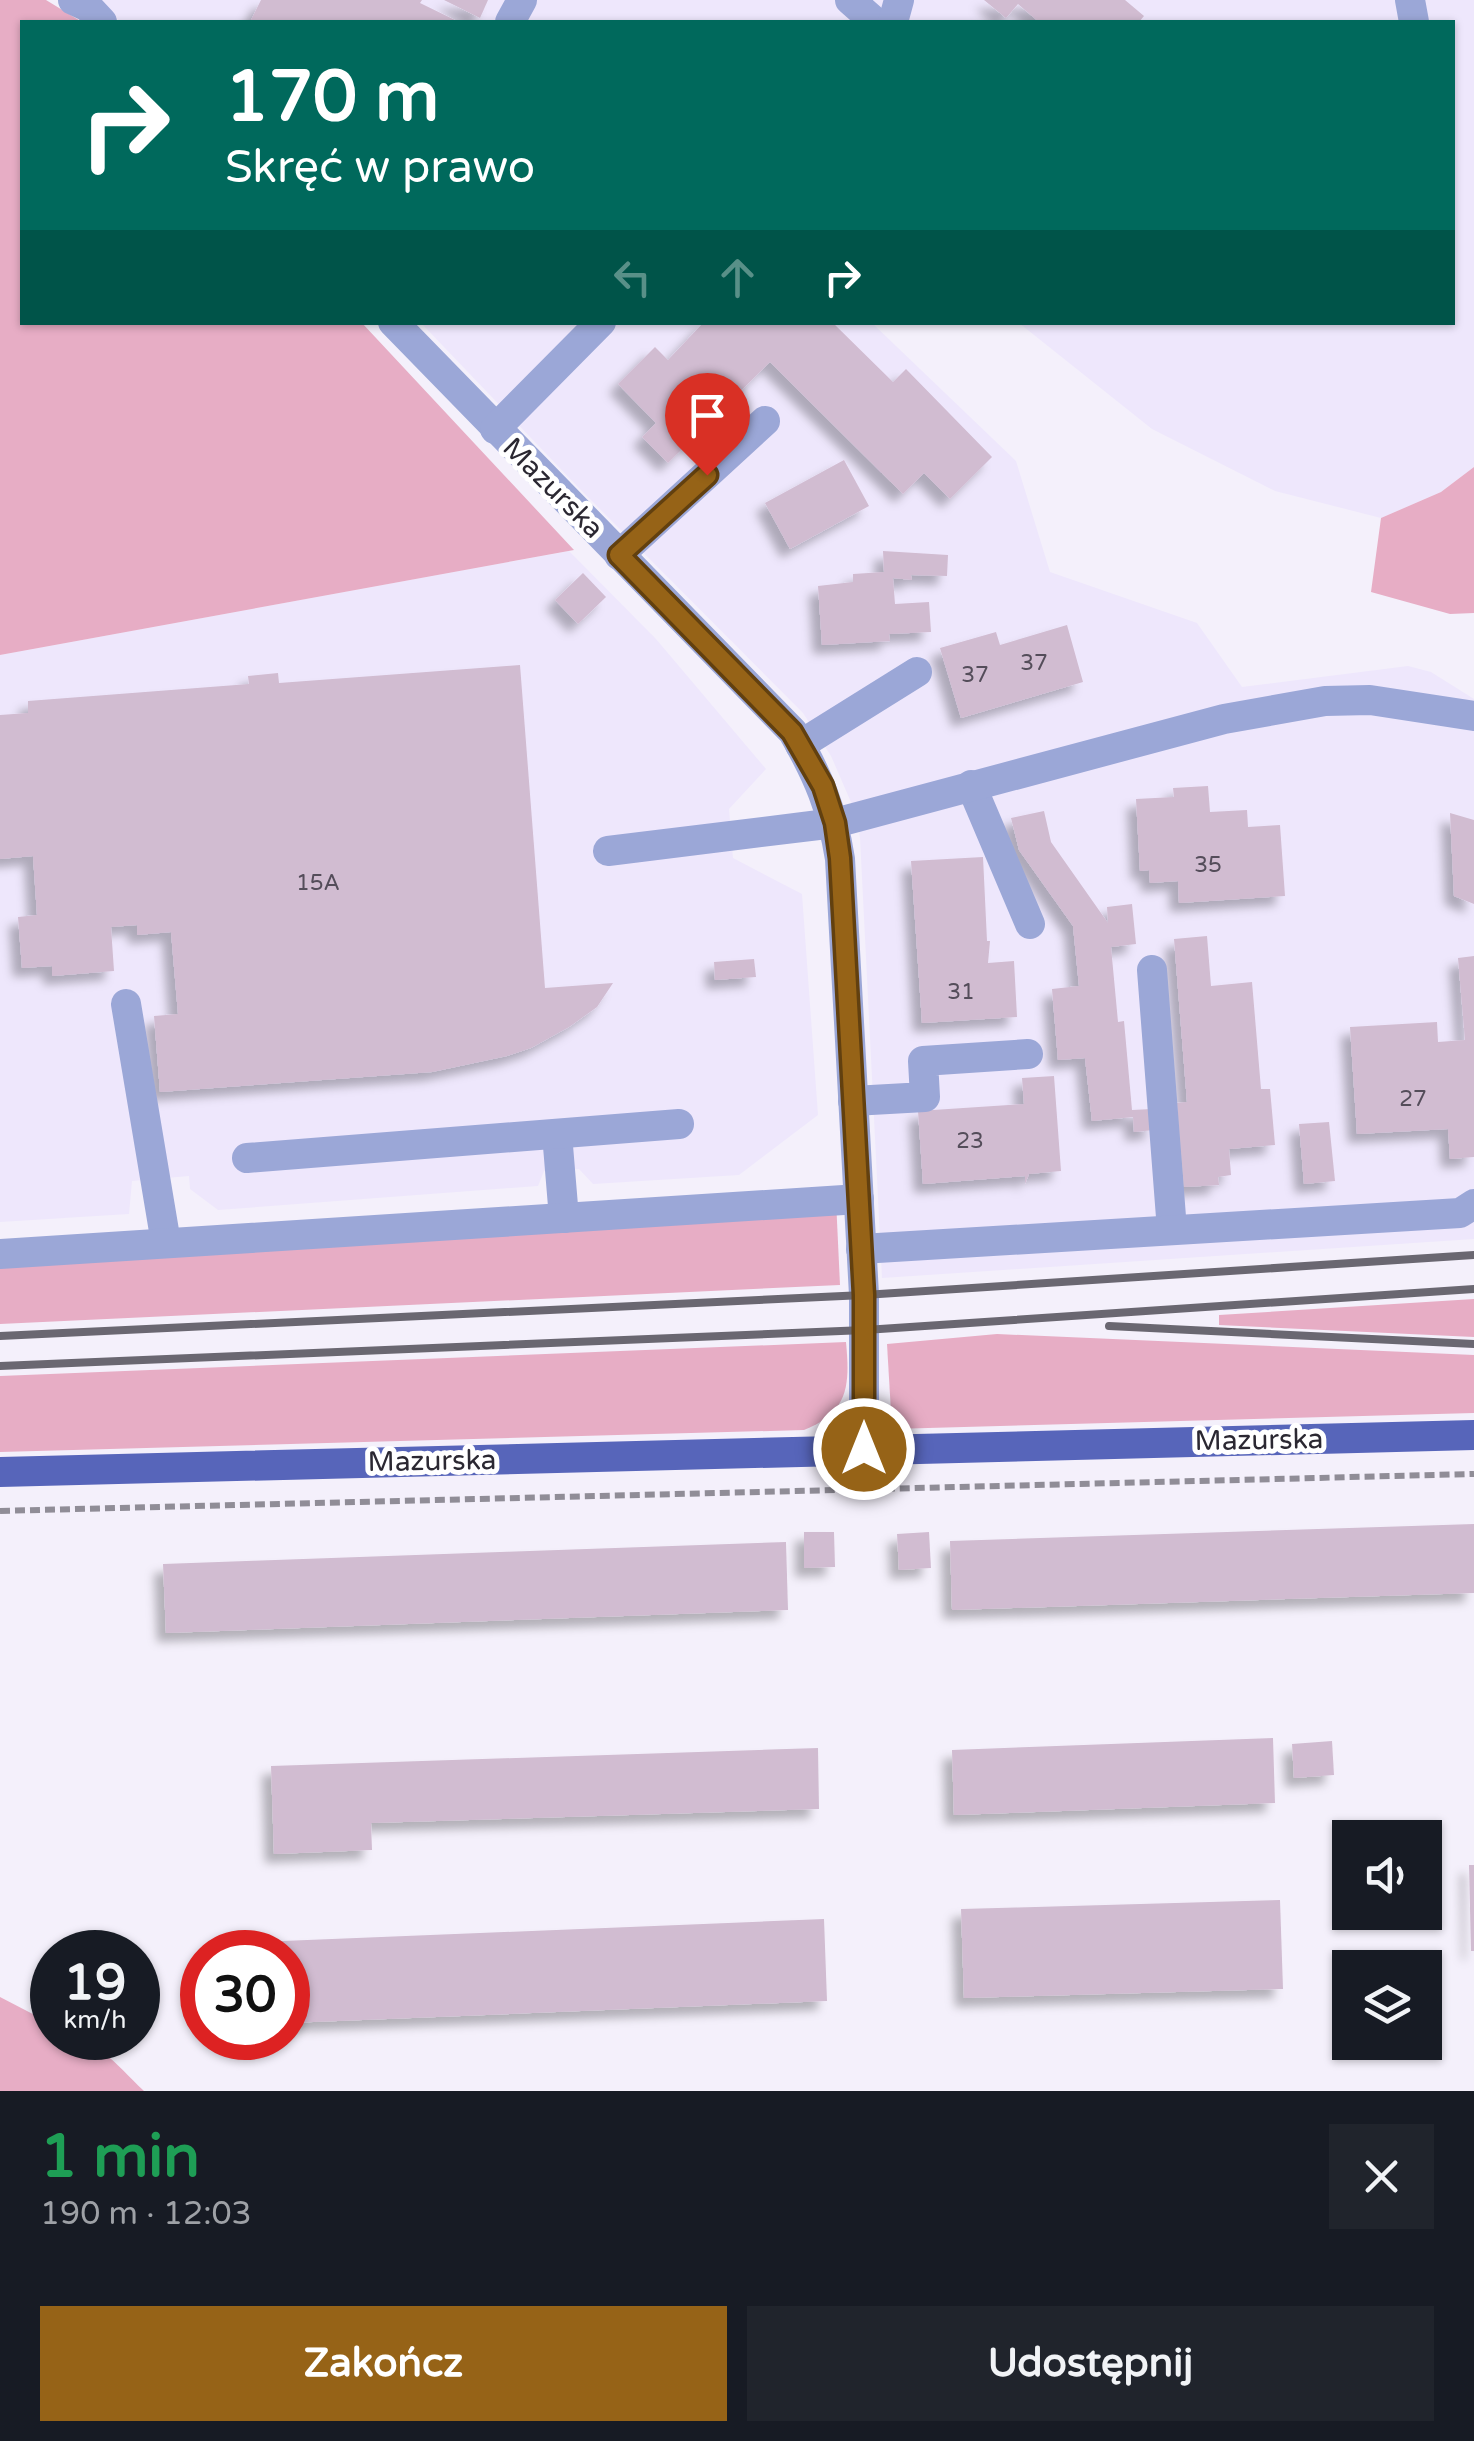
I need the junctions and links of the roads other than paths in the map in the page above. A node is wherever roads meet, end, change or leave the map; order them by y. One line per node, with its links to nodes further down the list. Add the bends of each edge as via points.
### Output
1 (850, 0): 2 (street)
2 (873, 20)
3 (396, 325): 6 (street, Mazurska)
4 (598, 325): 6 (street)
5 (765, 422): 7 (street)
6 (495, 429): 7 (street, Mazurska)
7 (619, 555): 10 (street, Mazurska)
8 (917, 672): 10 (street)
9 (1474, 716): 11 (street, via 1370,700 1324,701 1224,718)
10 (800, 745): 12 (street, Mazurska)
11 (971, 785): 12 (street); 14 (street)
12 (835, 823): 13 (street); 18 (street, Mazurska)
13 (608, 850)
14 (1030, 924)
15 (1152, 970): 25 (street)
16 (126, 1004): 26 (street)
17 (1028, 1054): 18 (street, via 923,1061 925,1096)
18 (853, 1101): 22 (street, Mazurska)
19 (678, 1124): 20 (street)
20 (557, 1134): 21 (street); 24 (street)
21 (247, 1158)
22 (859, 1199): 24 (street); 27 (street, Mazurska)
23 (1474, 1204): 25 (street, via 1460,1213)
24 (564, 1218): 26 (street)
25 (1172, 1230): 27 (street)
26 (166, 1244): 28 (street)
27 (861, 1249): 30 (street, Mazurska)
28 (0, 1254)
29 (1474, 1434): 30 (main road, Mazurska)
30 (864, 1449): 31 (main road, Mazurska)
31 (0, 1472)

